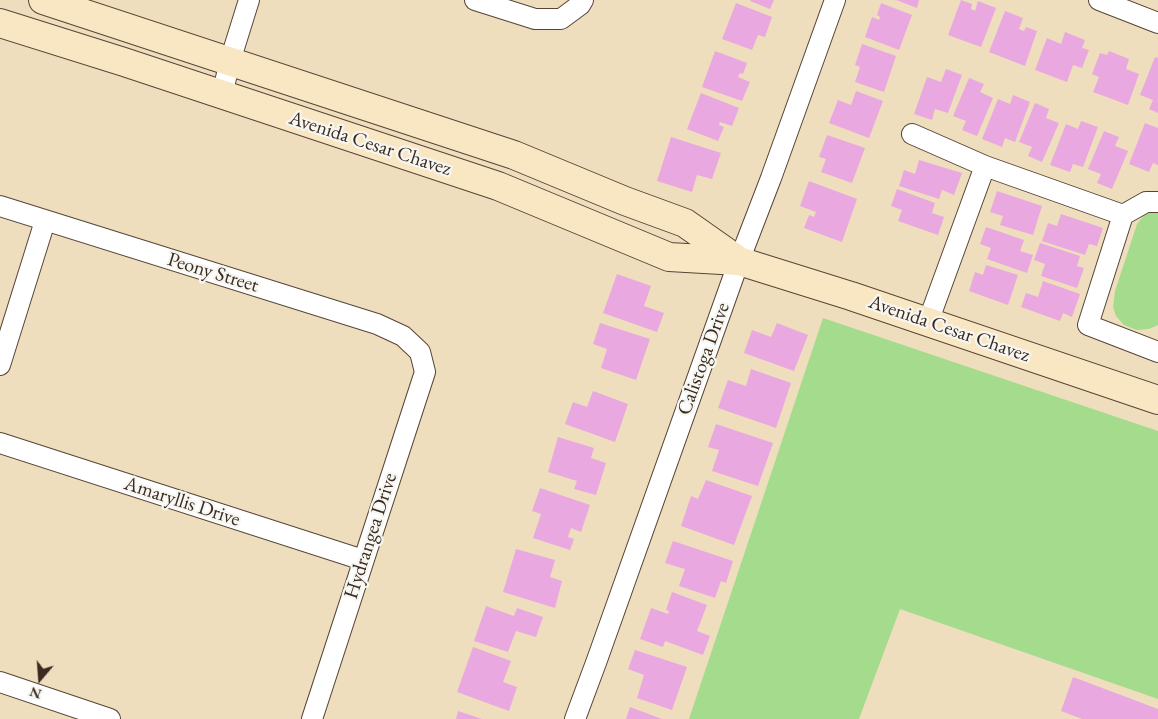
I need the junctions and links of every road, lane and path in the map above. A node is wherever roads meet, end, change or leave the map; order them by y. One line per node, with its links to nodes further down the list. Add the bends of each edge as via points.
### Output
1 (44, 0): 9 (street, Avenida Cesar Chavez)
2 (248, 0): 9 (street)
3 (475, 0): 4 (street, via 535,20 561,19)
4 (582, 0)
5 (835, 0): 17 (street, Calistoga Drive)
6 (1099, 0): 8 (street)
7 (0, 22): 10 (street, Avenida Cesar Chavez)
8 (1158, 23)
9 (230, 60): 10 (street); 17 (street, Avenida Cesar Chavez, via 514,154 684,223)
10 (222, 94): 17 (street, Avenida Cesar Chavez, via 498,186 669,257)
11 (912, 134): 12 (street)
12 (985, 166): 15 (street); 18 (street)
13 (1158, 202): 15 (street, via 1146,202)
14 (0, 206): 16 (street, Peony Street)
15 (1123, 215): 20 (street, via 1088,325)
16 (45, 221): 19 (street, Peony Street, via 377,324 403,336); 21 (street)
17 (739, 261): 18 (street, Avenida Cesar Chavez); 28 (street, Calistoga Drive)
18 (928, 322): 22 (street, Avenida Cesar Chavez)
19 (420, 352): 24 (street, Hydrangea Drive, via 425,372)
20 (1158, 352)
21 (0, 365)
22 (1158, 400)
23 (0, 443): 24 (street, Amaryllis Drive)
24 (364, 560): 27 (street, Hydrangea Drive)
25 (0, 682): 26 (street)
26 (110, 719)
27 (312, 719)
28 (575, 719)

